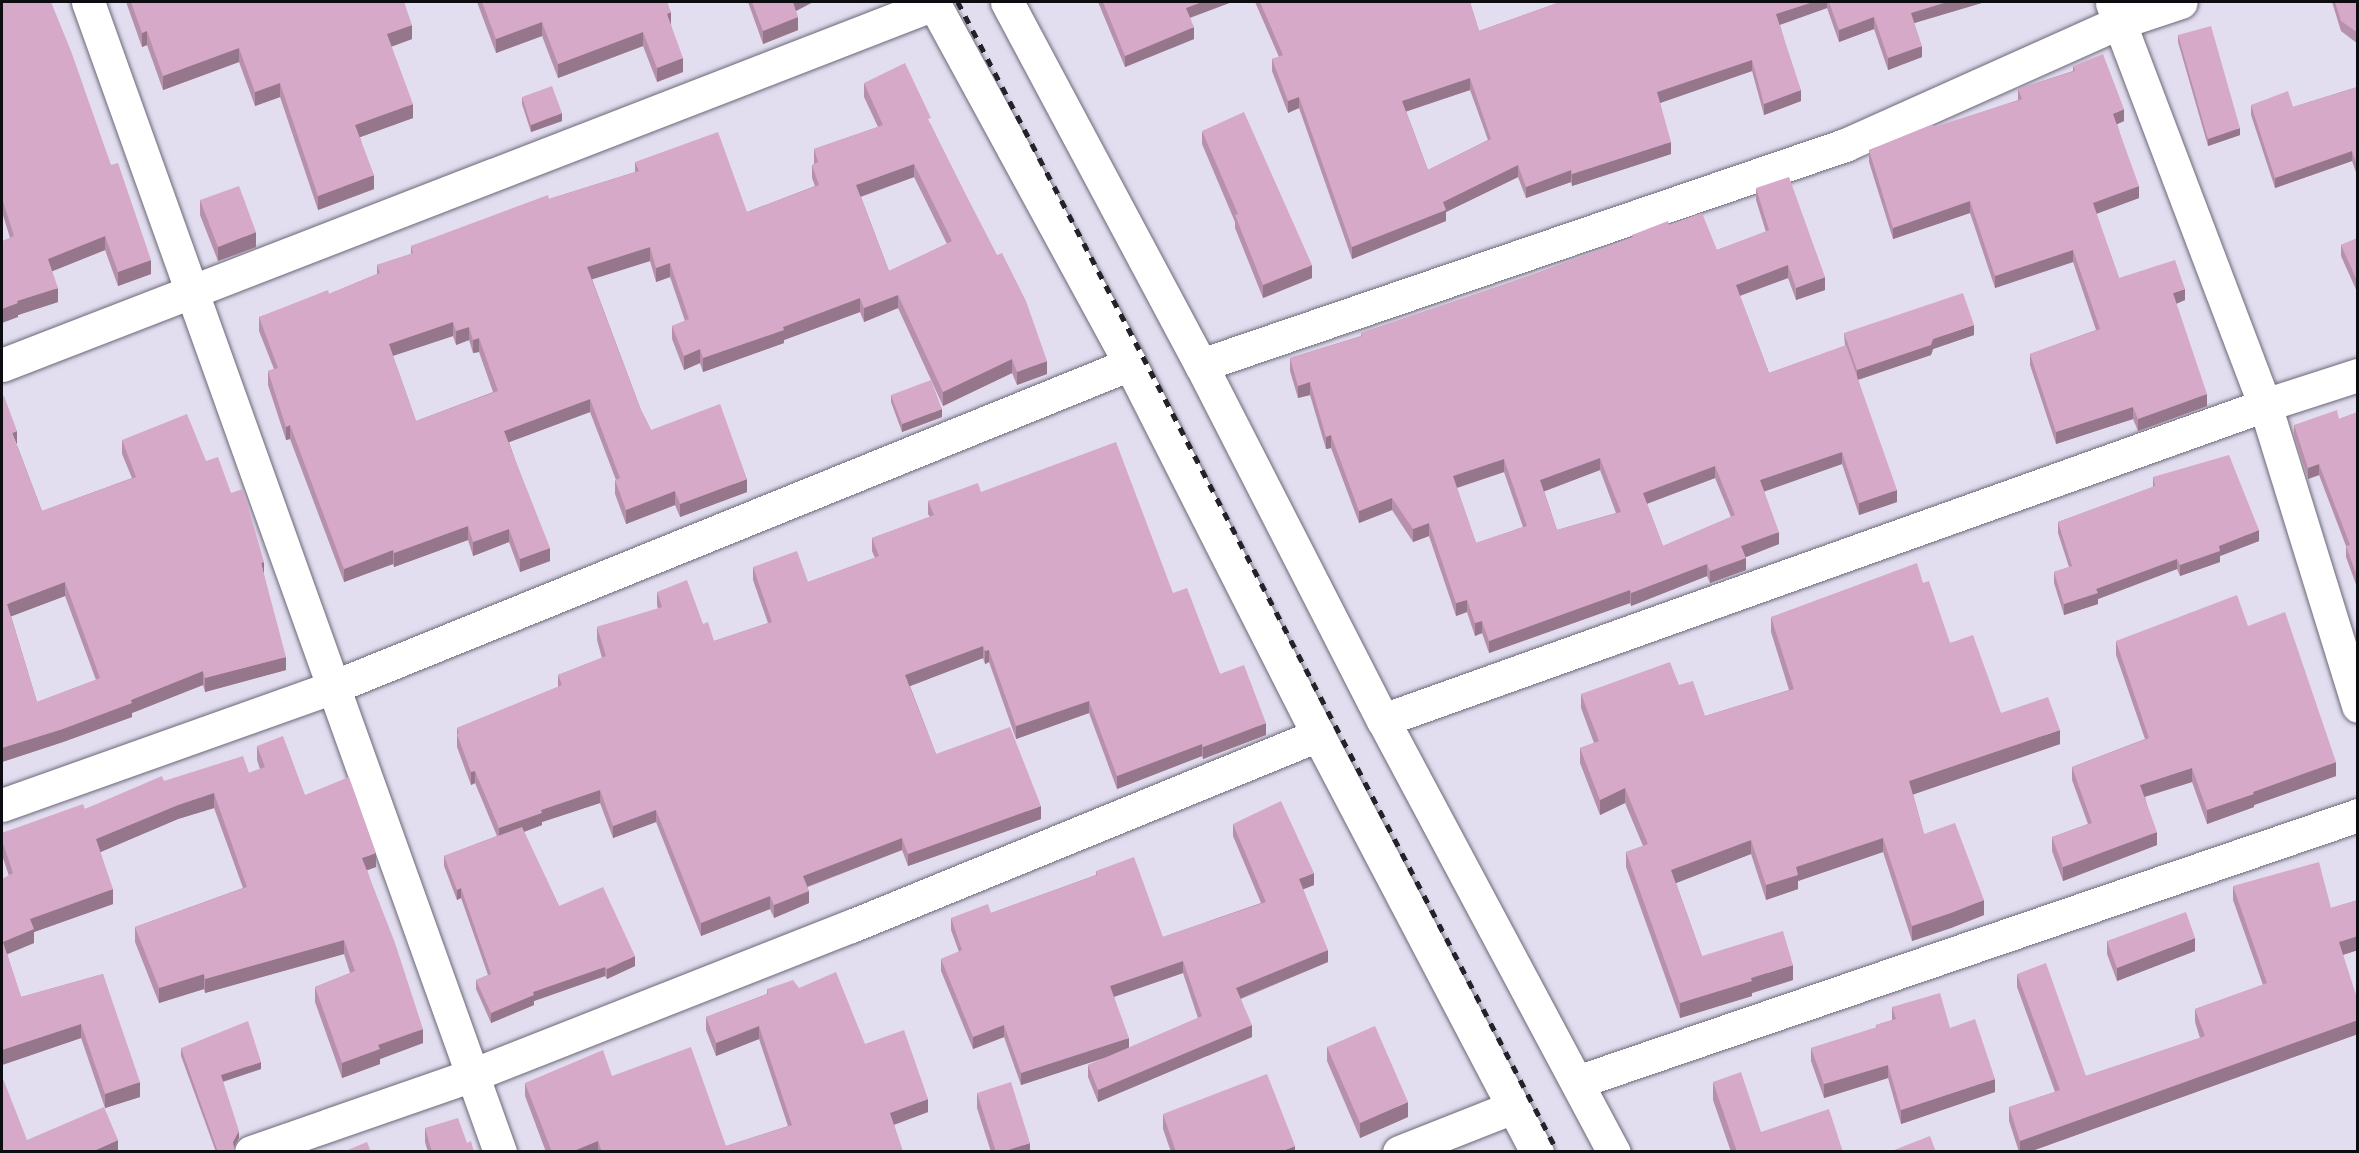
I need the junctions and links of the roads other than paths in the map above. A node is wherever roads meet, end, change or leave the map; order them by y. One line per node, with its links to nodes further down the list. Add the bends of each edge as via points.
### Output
1 (88, 2): 6 (street)
2 (1007, 2): 9 (street)
3 (2181, 2): 5 (street)
4 (933, 3): 6 (street); 7 (street)
5 (2115, 12): 9 (street, via 1845,145); 11 (street)
6 (192, 291): 8 (street); 12 (street)
7 (1130, 363): 12 (street); 15 (street)
8 (2, 365)
9 (1201, 365): 14 (street)
10 (2358, 375): 11 (street)
11 (2265, 405): 13 (street); 14 (street)
12 (333, 687): 16 (street); 18 (street)
13 (2358, 706)
14 (1383, 720): 19 (street)
15 (1318, 735): 18 (street, via 840,931); 20 (street)
16 (2, 805)
17 (2358, 814): 19 (street)
18 (472, 1075): 21 (street); 22 (street)
19 (1577, 1082): 25 (street)
20 (1513, 1107): 23 (street); 24 (street)
21 (251, 1152)
22 (500, 1152)
23 (1399, 1152)
24 (1537, 1152)
25 (1614, 1152)

